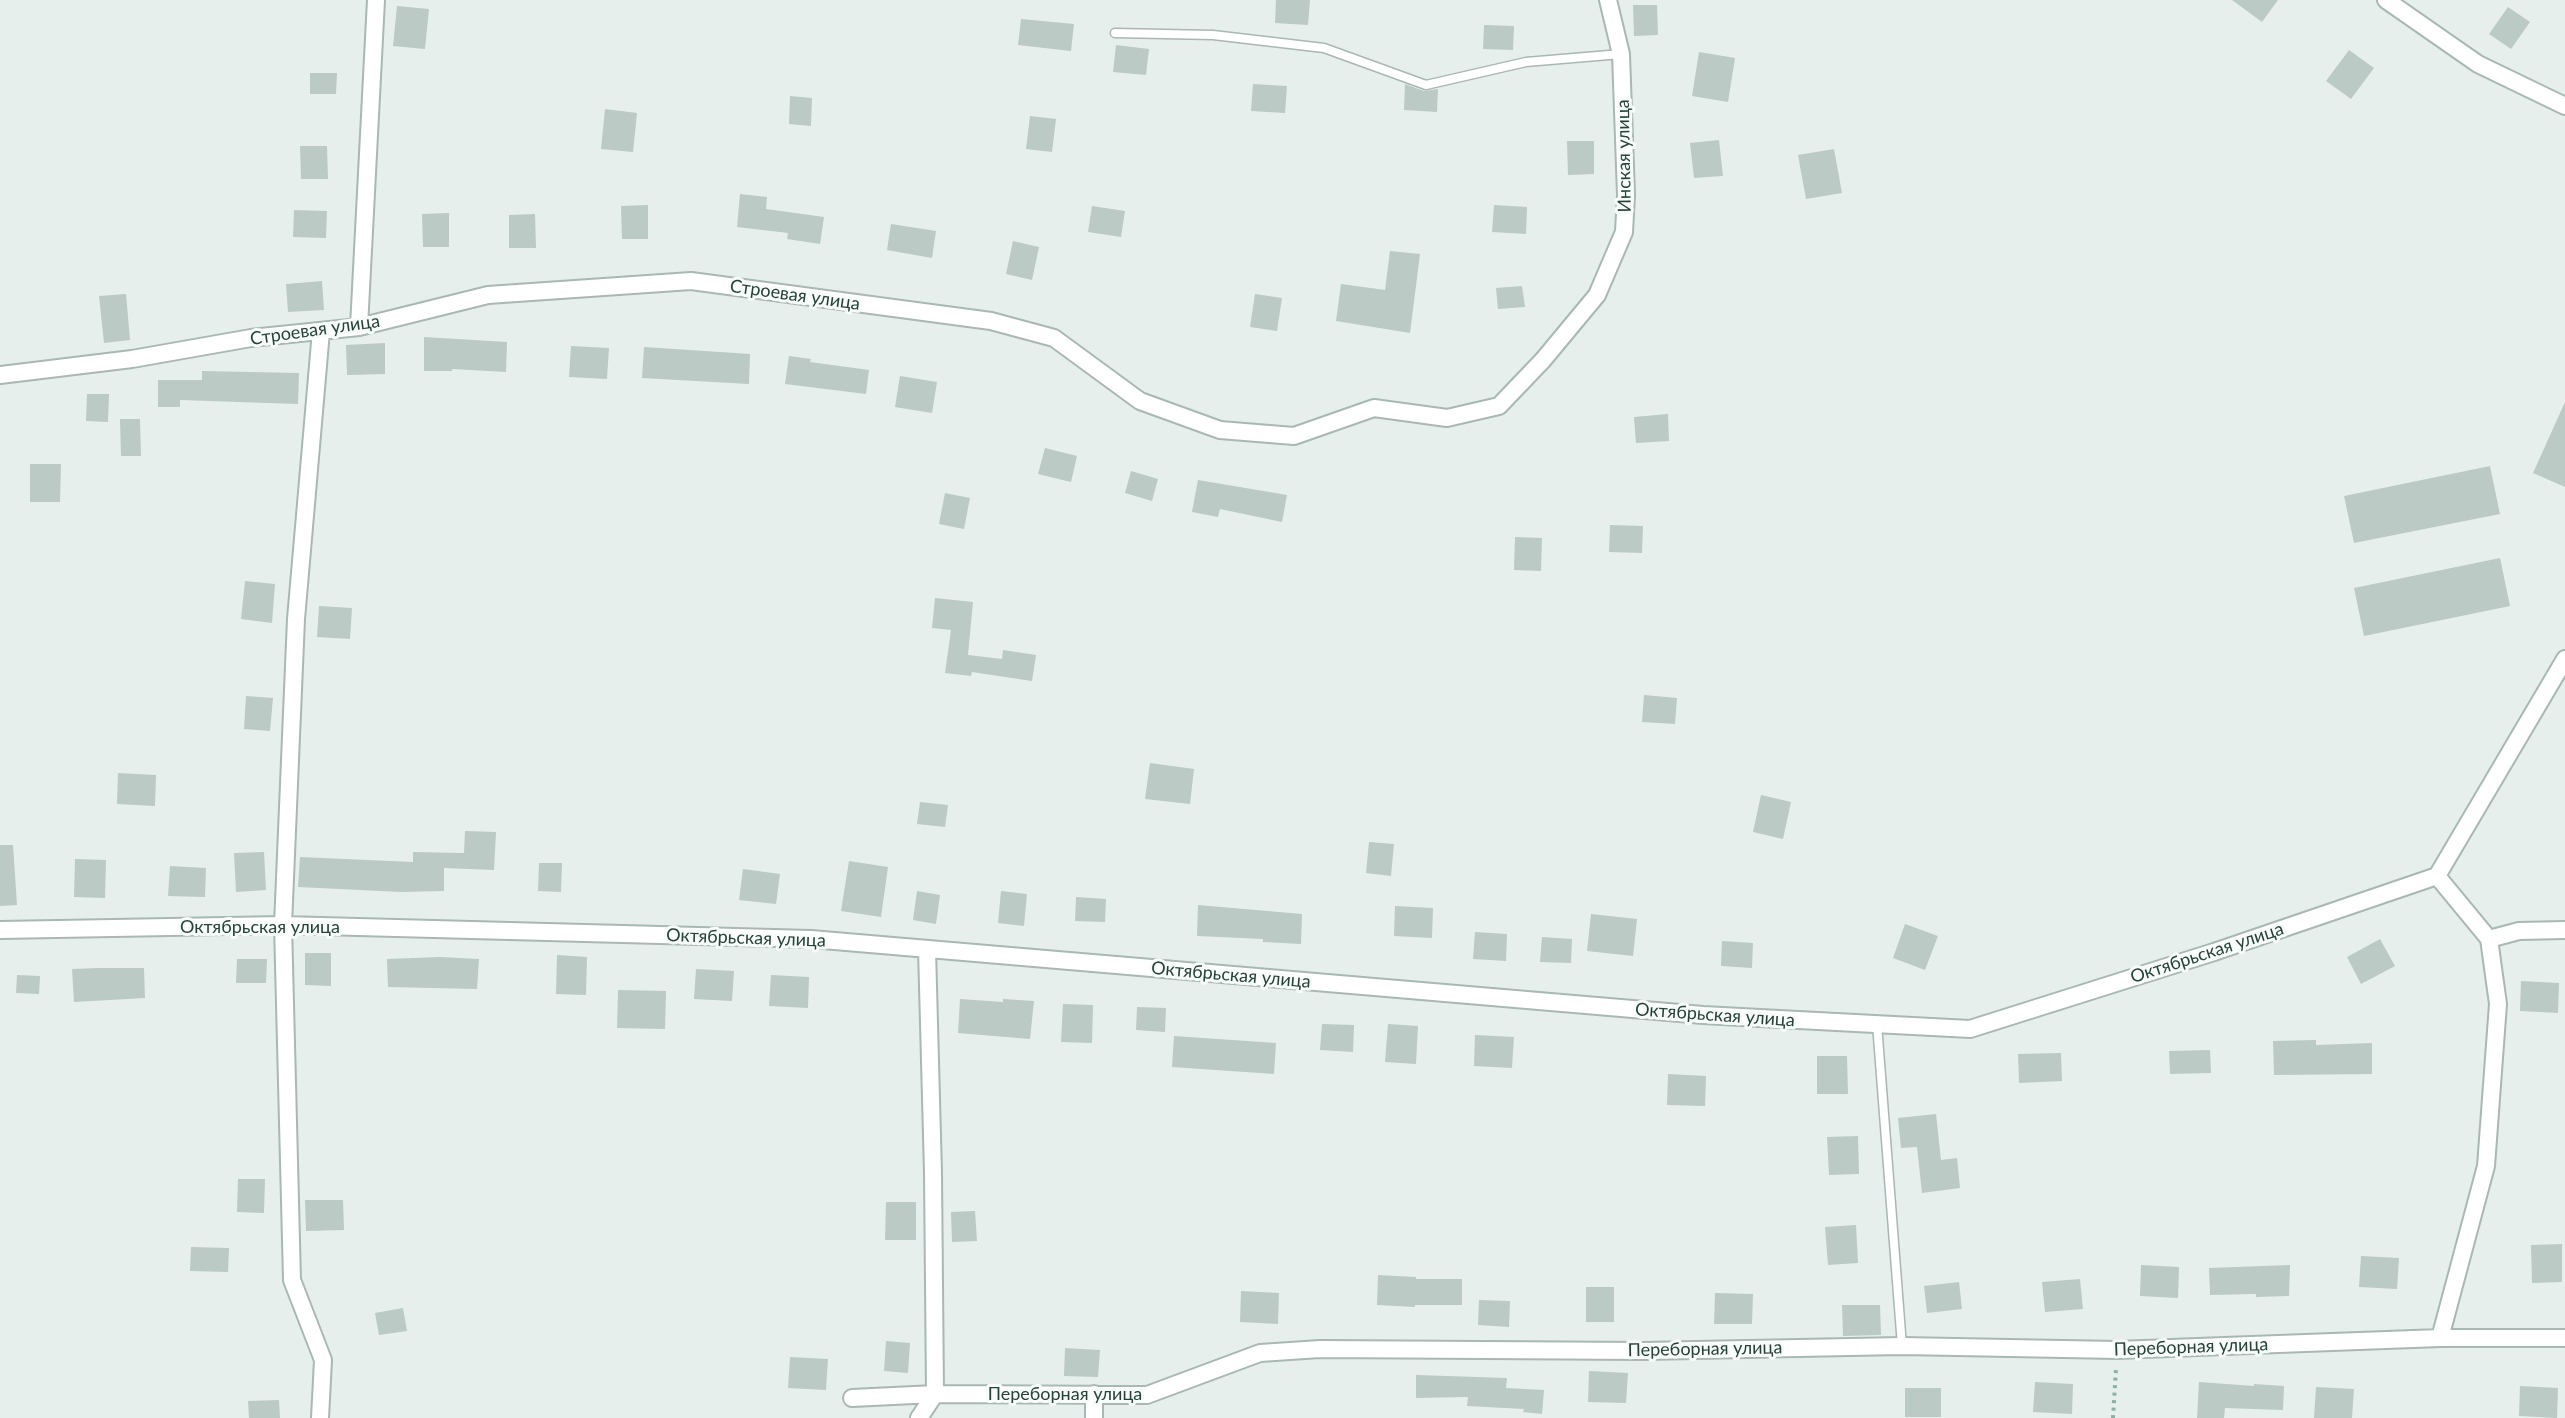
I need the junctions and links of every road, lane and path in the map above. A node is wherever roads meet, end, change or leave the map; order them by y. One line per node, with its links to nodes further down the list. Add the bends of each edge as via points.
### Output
1 (376, 0): 7 (street)
2 (1608, 0): 5 (street, Инская улица)
3 (2386, 0): 6 (street, via 2478,64)
4 (1115, 33): 5 (lane, via 1213,35 1324,48 1425,85 1526,62)
5 (1622, 54): 9 (street, Инская улица, via 1624,232 1597,295)
6 (2565, 106)
7 (359, 327): 8 (street, Строевая улица); 9 (street, Строевая улица, via 488,295 691,281 1001,324 1054,338 1140,401 1220,430 1294,436 1374,408 1447,418 1499,406)
8 (321, 331): 10 (street, Строевая улица); 13 (street, via 296,619)
9 (1543, 360)
10 (0, 375)
11 (2565, 659): 12 (street)
12 (2437, 876): 16 (street); 18 (street, Октябрьская улица, via 1970,1029)
13 (283, 925): 14 (street, Октябрьская улица); 17 (street, Октябрьская улица, via 811,939); 26 (street, via 292,1280 322,1360)
14 (0, 930)
15 (2565, 930): 16 (street, via 2518,931)
16 (2489, 939): 19 (street, via 2498,1004 2486,1166)
17 (927, 949): 18 (street, Октябрьская улица, via 1703,1016); 23 (street)
18 (1877, 1024): 21 (lane)
19 (2440, 1338): 20 (street, Переборная улица); 22 (street, Переборная улица)
20 (2565, 1338)
21 (1902, 1346): 22 (street, Переборная улица); 24 (street, Переборная улица, via 1644,1351 1320,1349 1260,1353 1148,1395)
22 (2117, 1350): 29 (path)
23 (935, 1394): 24 (street, Переборная улица); 25 (street, Переборная улица); 27 (street)
24 (1094, 1394): 28 (street)
25 (852, 1398)
26 (320, 1418)
27 (919, 1418)
28 (1094, 1418)
29 (2114, 1418)

